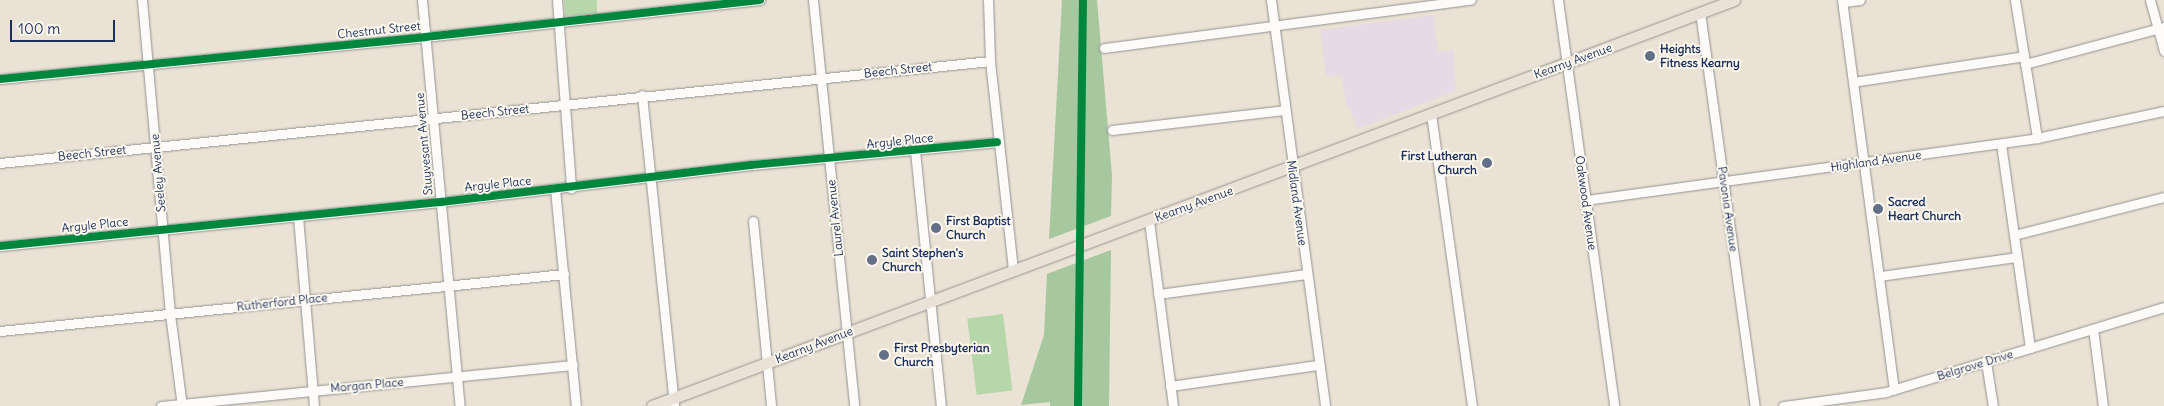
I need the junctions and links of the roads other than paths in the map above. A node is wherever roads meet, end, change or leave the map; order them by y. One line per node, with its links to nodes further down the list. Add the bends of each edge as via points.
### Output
1 (142, 0): 24 (street, Seeley Avenue)
2 (422, 0): 19 (street, Stuyvesant Avenue)
3 (556, 0): 16 (street)
4 (760, 0): 16 (street, Chestnut Street)
5 (813, 0): 26 (street, Laurel Avenue)
6 (988, 0): 23 (street)
7 (1271, 0): 17 (street, Midland Avenue)
8 (1471, 0): 17 (street)
9 (1558, 0): 25 (street, Oakwood Avenue)
10 (1734, 0): 15 (main road, Kearny Avenue)
11 (1860, 0): 14 (street)
12 (2014, 0): 22 (street)
13 (2150, 0): 18 (street)
14 (1842, 1): 28 (street)
15 (1700, 12): 25 (main road, Kearny Avenue); 46 (street, Pavonia Avenue)
16 (558, 22): 19 (street, Chestnut Street); 30 (street)
17 (1274, 26): 20 (street); 31 (street, Midland Avenue)
18 (2161, 28): 21 (street); 22 (street)
19 (425, 37): 24 (street, Chestnut Street); 34 (street, Stuyvesant Avenue)
20 (1104, 48)
21 (2164, 51)
22 (2024, 60): 28 (street); 36 (street)
23 (990, 61): 26 (street, Beech Street); 37 (street)
24 (148, 64): 27 (street, Chestnut Street); 39 (street, Seeley Avenue)
25 (1566, 64): 33 (main road, Kearny Avenue); 50 (street, Oakwood Avenue)
26 (820, 78): 29 (street, Beech Street); 41 (street, Laurel Avenue)
27 (0, 80)
28 (1853, 82): 43 (street)
29 (642, 95): 30 (street, Beech Street); 45 (street)
30 (566, 104): 34 (street, Beech Street); 47 (street)
31 (1284, 110): 35 (street); 44 (street, Midland Avenue)
32 (2164, 111): 36 (street, Highland Avenue)
33 (1431, 114): 44 (main road, Kearny Avenue); 93 (street)
34 (433, 119): 39 (street, Beech Street); 51 (street, Stuyvesant Avenue)
35 (1112, 130)
36 (2037, 138): 38 (street, Highland Avenue)
37 (997, 142): 40 (street, Argyle Place); 59 (street)
38 (2001, 144): 43 (street, Highland Avenue); 56 (street)
39 (156, 147): 42 (street, Beech Street); 55 (street, Seeley Avenue)
40 (915, 151): 41 (street, Argyle Place); 66 (street)
41 (830, 160): 45 (street, Argyle Place, via 751,165); 71 (street, Laurel Avenue)
42 (0, 163)
43 (1864, 163): 46 (street, Highland Avenue); 62 (street)
44 (1292, 166): 54 (main road, Kearny Avenue); 61 (street, Midland Avenue)
45 (652, 178): 47 (street, Argyle Place); 81 (street)
46 (1725, 181): 50 (street, Highland Avenue); 95 (street, Pavonia Avenue)
47 (571, 188): 48 (street, Argyle Place)
48 (555, 190): 51 (street, Argyle Place); 60 (street)
49 (2164, 196): 56 (street)
50 (1586, 200): 94 (street, Oakwood Avenue)
51 (441, 202): 52 (street, Argyle Place); 63 (street, Stuyvesant Avenue)
52 (298, 216): 55 (street, Argyle Place); 65 (street)
53 (753, 221): 74 (street)
54 (1149, 221): 59 (main road, Kearny Avenue); 64 (street)
55 (163, 230): 57 (street, Argyle Place); 68 (street, Seeley Avenue)
56 (2014, 234): 58 (street)
57 (0, 246)
58 (2017, 257): 62 (street); 72 (street)
59 (1013, 270): 66 (main road, Kearny Avenue)
60 (564, 274): 63 (street, Rutherford Place); 76 (street)
61 (1306, 274): 64 (street); 75 (street, Midland Avenue)
62 (1880, 276): 80 (street)
63 (448, 286): 65 (street, Rutherford Place); 77 (street, Stuyvesant Avenue)
64 (1158, 294): 78 (street)
65 (304, 300): 68 (street, Rutherford Place); 79 (street)
66 (931, 302): 71 (main road, Kearny Avenue); 90 (street)
67 (2164, 307): 69 (street, Belgrove Drive)
68 (170, 314): 70 (street, Rutherford Place); 82 (street, Seeley Avenue)
69 (2093, 329): 72 (street, Belgrove Drive); 98 (street)
70 (0, 331)
71 (846, 332): 74 (main road, Kearny Avenue); 89 (street, Laurel Avenue)
72 (2030, 348): 73 (street, Belgrove Drive)
73 (1986, 362): 80 (street, Belgrove Drive); 97 (street)
74 (766, 363): 81 (main road, Kearny Avenue); 88 (street)
75 (1318, 365): 78 (street); 92 (street, Midland Avenue)
76 (573, 366): 77 (street, Morgan Place); 86 (street)
77 (457, 376): 79 (street, Morgan Place); 85 (street, Stuyvesant Avenue)
78 (1170, 386): 91 (street)
79 (312, 390): 82 (street, Morgan Place); 84 (street)
80 (1894, 390): 96 (street, Belgrove Drive)
81 (674, 402): 87 (main road, Kearny Avenue)
82 (182, 405): 83 (street, Morgan Place)
83 (161, 406)
84 (314, 406)
85 (460, 406)
86 (576, 406)
87 (652, 406)
88 (771, 406)
89 (854, 406)
90 (941, 406)
91 (1173, 406)
92 (1324, 406)
93 (1472, 406)
94 (1614, 406)
95 (1755, 406)
96 (1783, 406)
97 (1993, 406)
98 (2104, 406)

